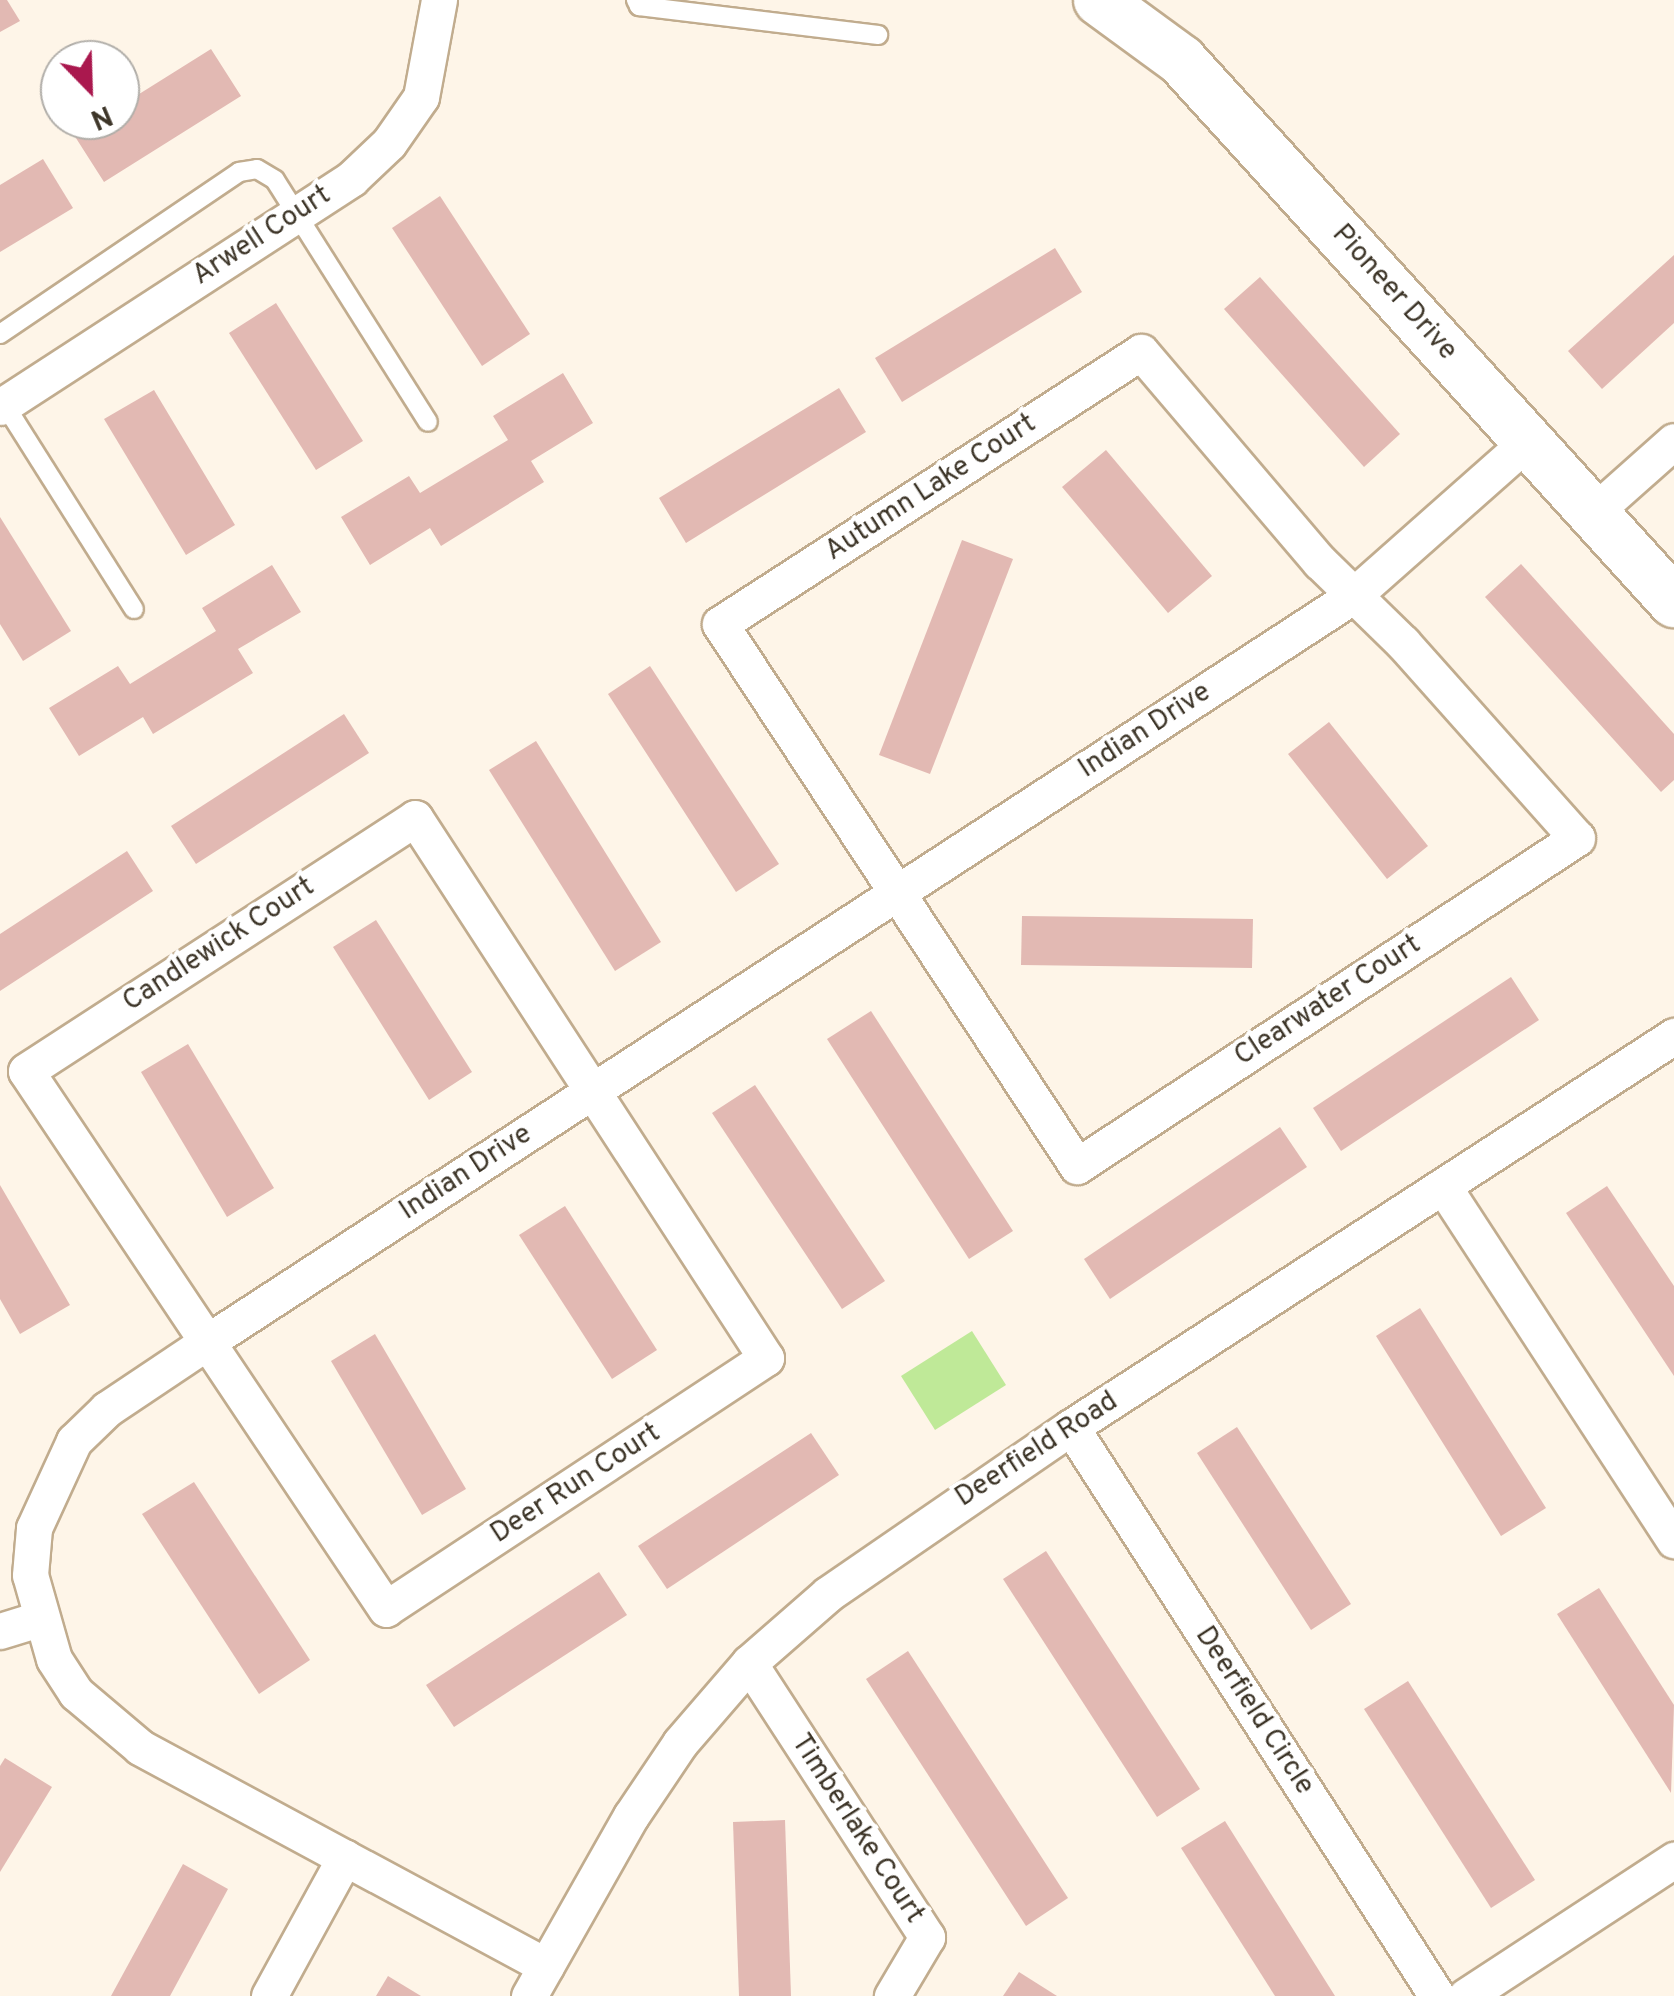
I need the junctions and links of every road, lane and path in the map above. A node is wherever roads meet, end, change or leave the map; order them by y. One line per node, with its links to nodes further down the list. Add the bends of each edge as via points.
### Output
1 (439, 0): 5 (street, Arwell Court, via 421,98 389,143)
2 (636, 0): 4 (lane, via 639,6)
3 (1099, 0): 9 (street, Pioneer Drive, via 1182,60)
4 (878, 35)
5 (297, 215): 6 (lane, via 274,180 257,169 239,172); 7 (street, Arwell Court); 8 (lane)
6 (0, 334)
7 (1, 402): 14 (lane)
8 (428, 422)
9 (1528, 441): 11 (street, Pioneer Drive); 12 (street, Indian Drive)
10 (1674, 441): 11 (street)
11 (1593, 513): 13 (street, Pioneer Drive)
12 (1354, 595): 15 (street, Indian Drive); 15 (street, Autumn Lake Court, via 1141,352 720,624); 15 (street, Clearwater Court, via 1577,838 1077,1166)
13 (1674, 602)
14 (134, 609)
15 (898, 891): 17 (street, Indian Drive)
16 (1674, 1036): 18 (street, Deerfield Road)
17 (591, 1091): 19 (street, Indian Drive); 19 (street, Deer Run Court, via 766,1358 386,1609); 19 (street, Candlewick Court, via 415,818 26,1070)
18 (1443, 1186): 20 (street, Deerfield Road); 21 (street)
19 (208, 1342): 22 (street, Indian Drive, via 106,1410 74,1441 34,1528 30,1575)
20 (1072, 1427): 24 (street, Deerfield Road, via 906,1537); 30 (street, Deerfield Circle)
21 (1674, 1540)
22 (39, 1620): 23 (street); 25 (street, Indian Drive, via 54,1659 105,1722 140,1748)
23 (0, 1632)
24 (749, 1662): 27 (street, Deerfield Road, via 640,1801); 29 (street, Timberlake Court, via 927,1937)
25 (344, 1857): 27 (street, Indian Drive); 28 (street)
26 (1674, 1860): 31 (street)
27 (538, 1981)
28 (270, 1996)
29 (892, 1996)
30 (1437, 1996)
31 (1466, 1996)

